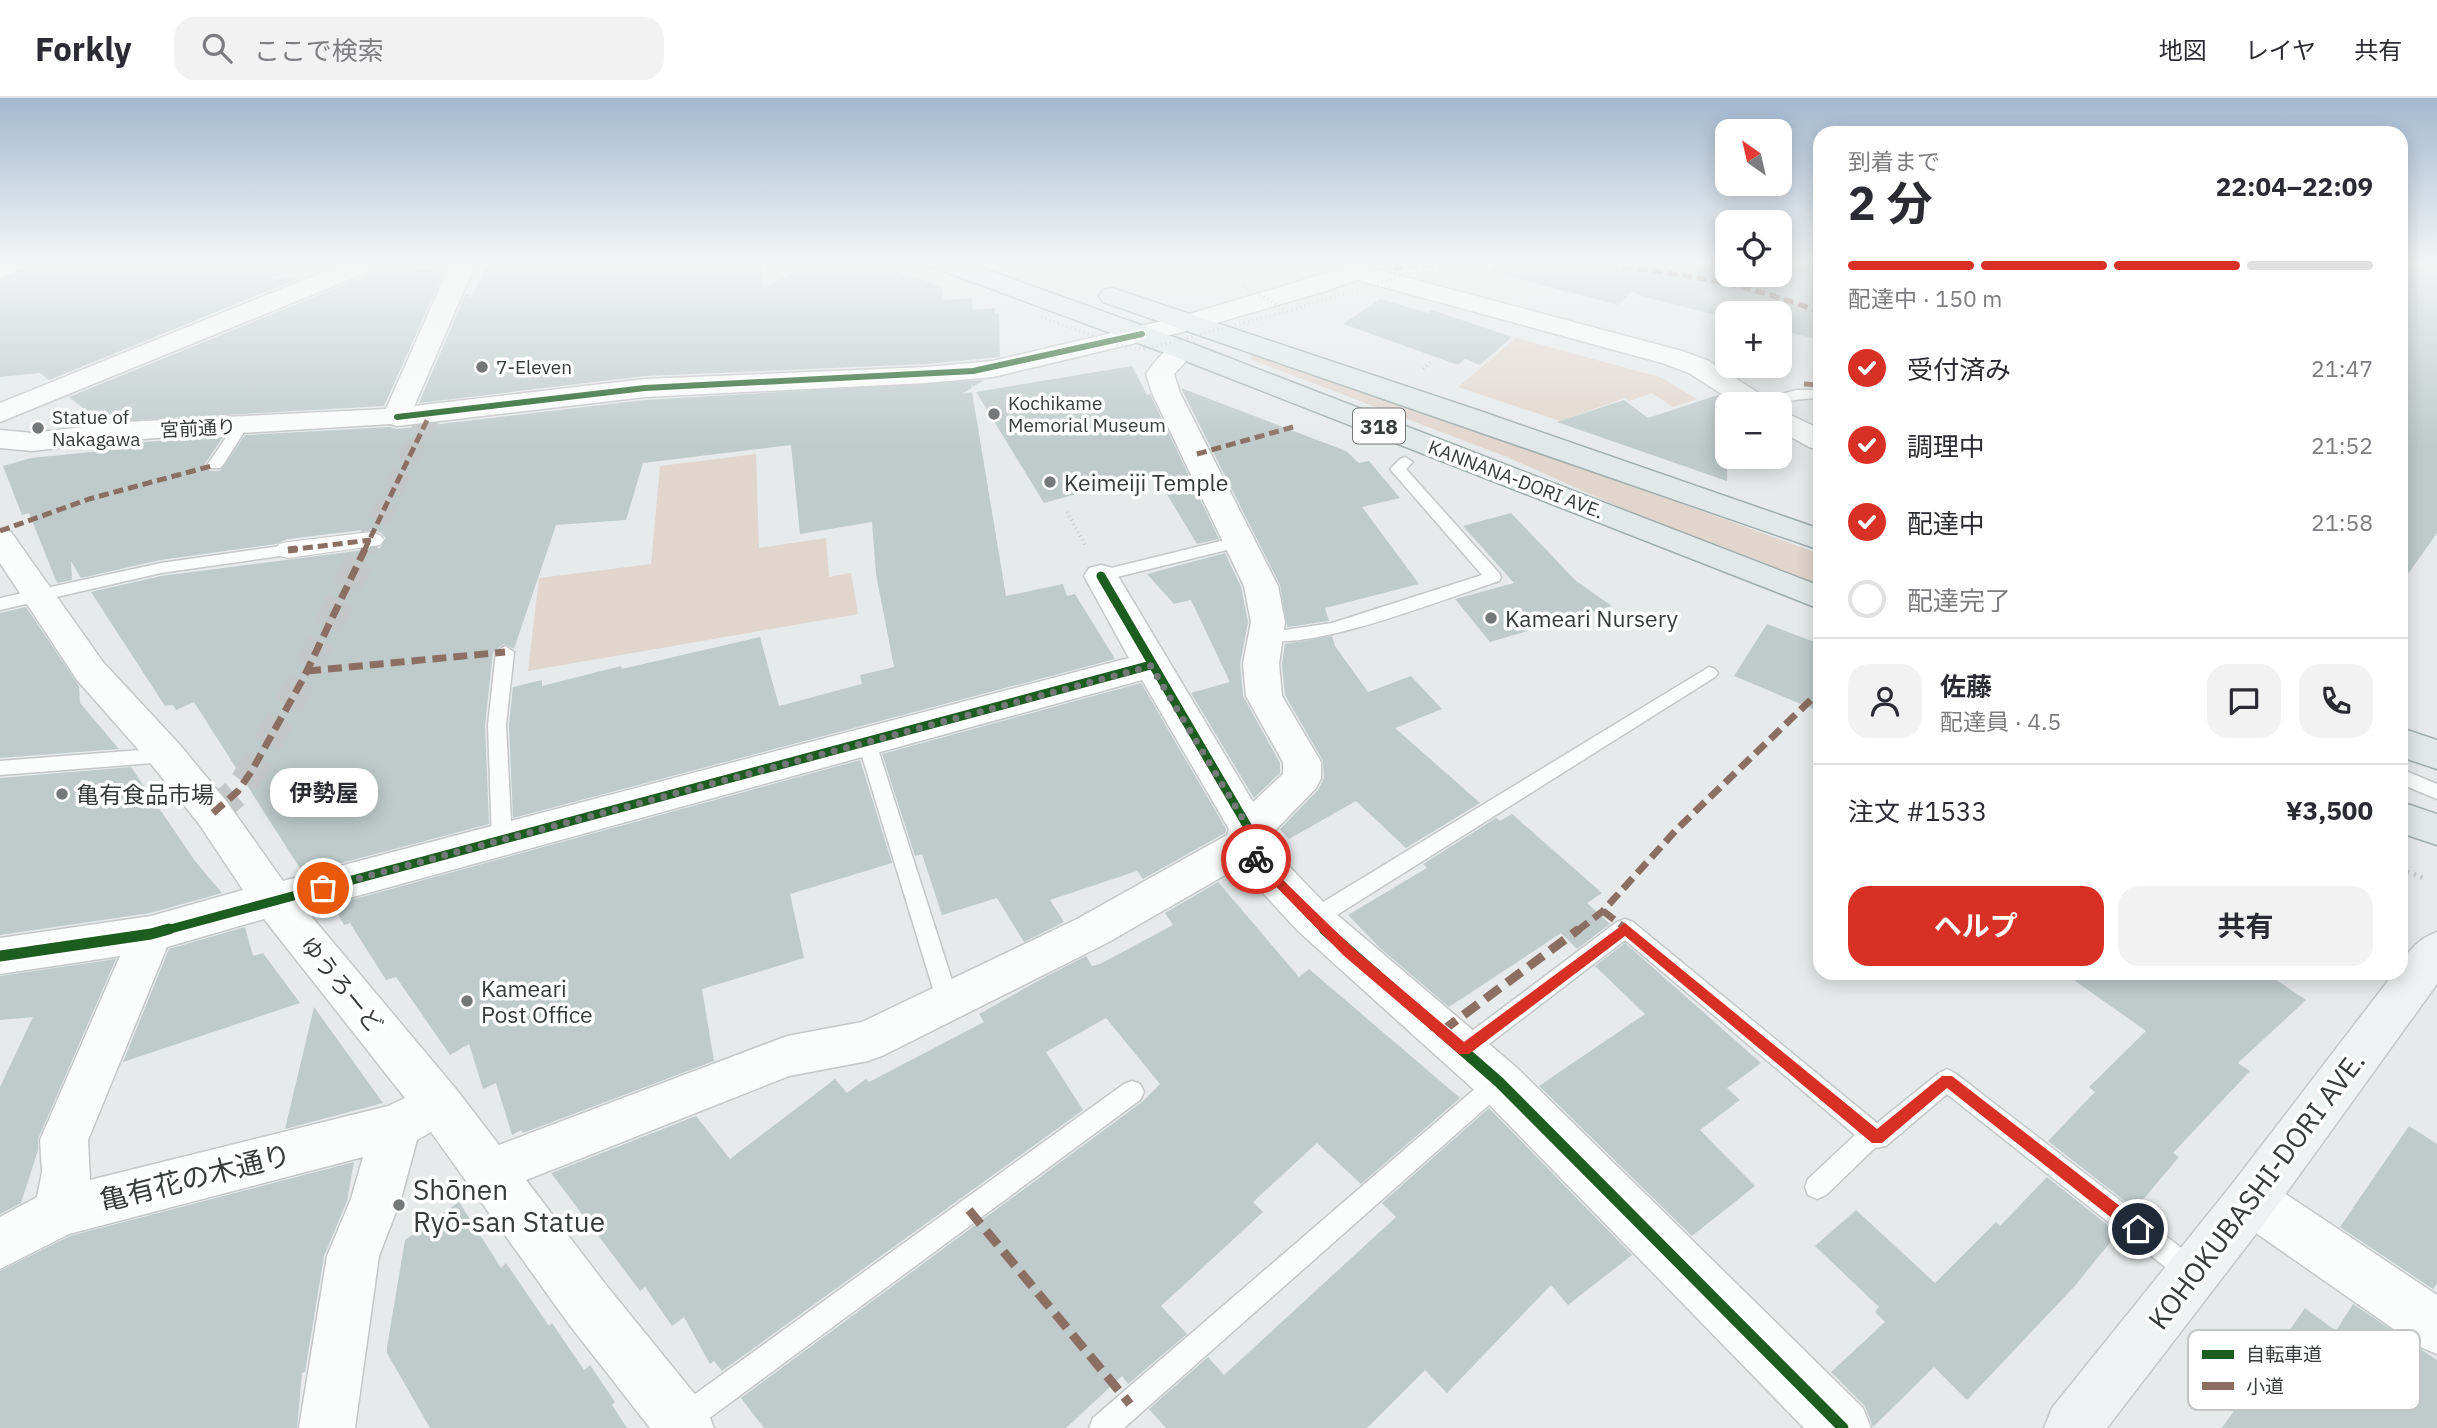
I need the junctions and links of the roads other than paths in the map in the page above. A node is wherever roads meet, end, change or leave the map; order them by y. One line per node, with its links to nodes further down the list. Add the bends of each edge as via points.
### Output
1 (222, 322): 12 (street)
2 (438, 322): 13 (street)
3 (1109, 322): 7 (main road, KANNANA-DORI AVE. / 318)
4 (1155, 322): 8 (main road, KANNANA-DORI AVE. / 318)
5 (1224, 322): 8 (street)
6 (1551, 322): 9 (street, via 1699,367)
7 (1142, 334): 8 (main road, KANNANA-DORI AVE. / 318); 13 (street, 宮前通り, via 974,371 645,388)
8 (1187, 336): 20 (main road, KANNANA-DORI AVE. / 318, via 1470,416); 23 (street, via 1160,374); 26 (main road, KANNANA-DORI AVE. / 318)
9 (1739, 392)
10 (1813, 394): 11 (lane)
11 (1792, 395)
12 (0, 412)
13 (397, 417): 14 (street, 宮前通り)
14 (241, 426): 17 (street, 宮前通り, via 125,431 32,442); 19 (lane)
15 (1792, 426): 16 (street)
16 (1813, 437)
17 (0, 439)
18 (1405, 462): 28 (lane, via 1398,469 1493,577 1334,628)
19 (215, 465)
20 (1813, 538)
21 (0, 539): 27 (street, ゆうろーど)
22 (371, 540): 24 (street)
23 (1241, 541): 25 (lane); 28 (street, via 1261,586)
24 (288, 551): 27 (lane, via 161,568)
25 (1101, 576): 30 (street)
26 (1813, 595)
27 (19, 599): 34 (street, ゆうろーど)
28 (1266, 635): 41 (street, via 1261,664 1264,696 1302,762 1302,778)
29 (505, 652): 42 (lane, via 497,724)
30 (1151, 666): 32 (street); 41 (street)
31 (1709, 673): 44 (lane)
32 (867, 743): 42 (street); 48 (lane)
33 (2408, 745): 35 (main road)
34 (166, 755): 36 (lane); 43 (street, ゆうろーど)
35 (2437, 755)
36 (0, 768)
37 (2408, 779): 38 (lane)
38 (2437, 792)
39 (2408, 820): 40 (main road)
40 (2437, 831)
41 (1246, 837): 44 (street); 48 (street, via 1092,931)
42 (502, 840): 43 (street)
43 (274, 901): 45 (street); 52 (street, ゆうろーど)
44 (1313, 919): 49 (street)
45 (152, 934): 47 (street); 57 (street, via 64,1140 67,1172)
46 (2437, 950): 56 (main road, KOHOKUBASHI-DORI AVE.)
47 (0, 956)
48 (948, 1002): 54 (street, via 868,1041 787,1056)
49 (1464, 1050): 50 (street); 53 (lane, via 1625,928)
50 (1499, 1082): 63 (lane); 64 (street)
51 (1132, 1091): 61 (lane)
52 (418, 1115): 54 (street, ゆうろーど); 57 (street, 亀有花の木通り); 62 (street, via 353,1256)
53 (1872, 1135): 55 (lane); 59 (lane, via 1877,1138 1947,1080)
54 (488, 1172): 61 (street, ゆうろーど)
55 (1817, 1187)
56 (2251, 1200): 59 (main road, KOHOKUBASHI-DORI AVE.); 60 (street)
57 (59, 1212): 58 (street, 亀有花の木通り)
58 (0, 1244)
59 (2193, 1273): 65 (main road, KOHOKUBASHI-DORI AVE.)
60 (2437, 1327)
61 (683, 1425)
62 (327, 1428)
63 (1103, 1428)
64 (1843, 1428)
65 (2072, 1428)

